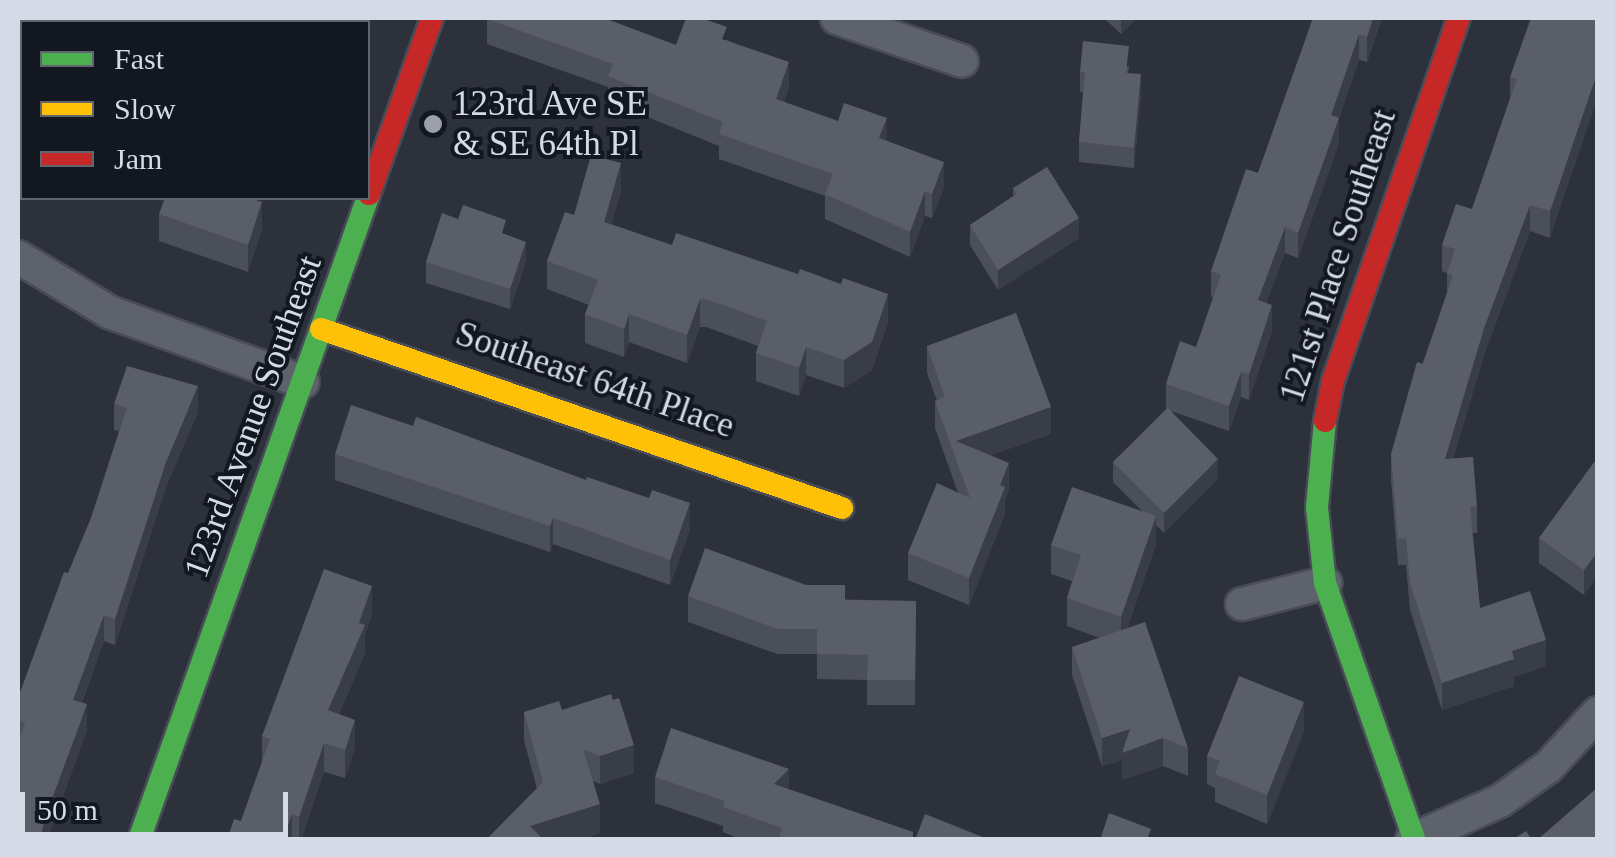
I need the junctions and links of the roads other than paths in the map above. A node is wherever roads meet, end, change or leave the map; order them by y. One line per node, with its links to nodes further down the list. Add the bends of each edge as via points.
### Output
1 (432, 18): 5 (street, 123rd Avenue Southeast)
2 (837, 18): 4 (street)
3 (1459, 18): 11 (street, 121st Place Southeast, via 1333,380 1320,443 1317,508)
4 (962, 61)
5 (370, 193)
6 (367, 200): 8 (street, 123rd Avenue Southeast)
7 (18, 256): 9 (street, via 109,312)
8 (322, 328): 9 (street, 123rd Avenue Southeast); 10 (street, Southeast 64th Place)
9 (303, 382): 15 (street, 123rd Avenue Southeast)
10 (842, 508)
11 (1325, 583): 12 (street); 14 (street, 121st Place Southeast)
12 (1242, 604)
13 (1598, 712): 14 (street, via 1548,767 1500,801)
14 (1413, 839)
15 (139, 840)

